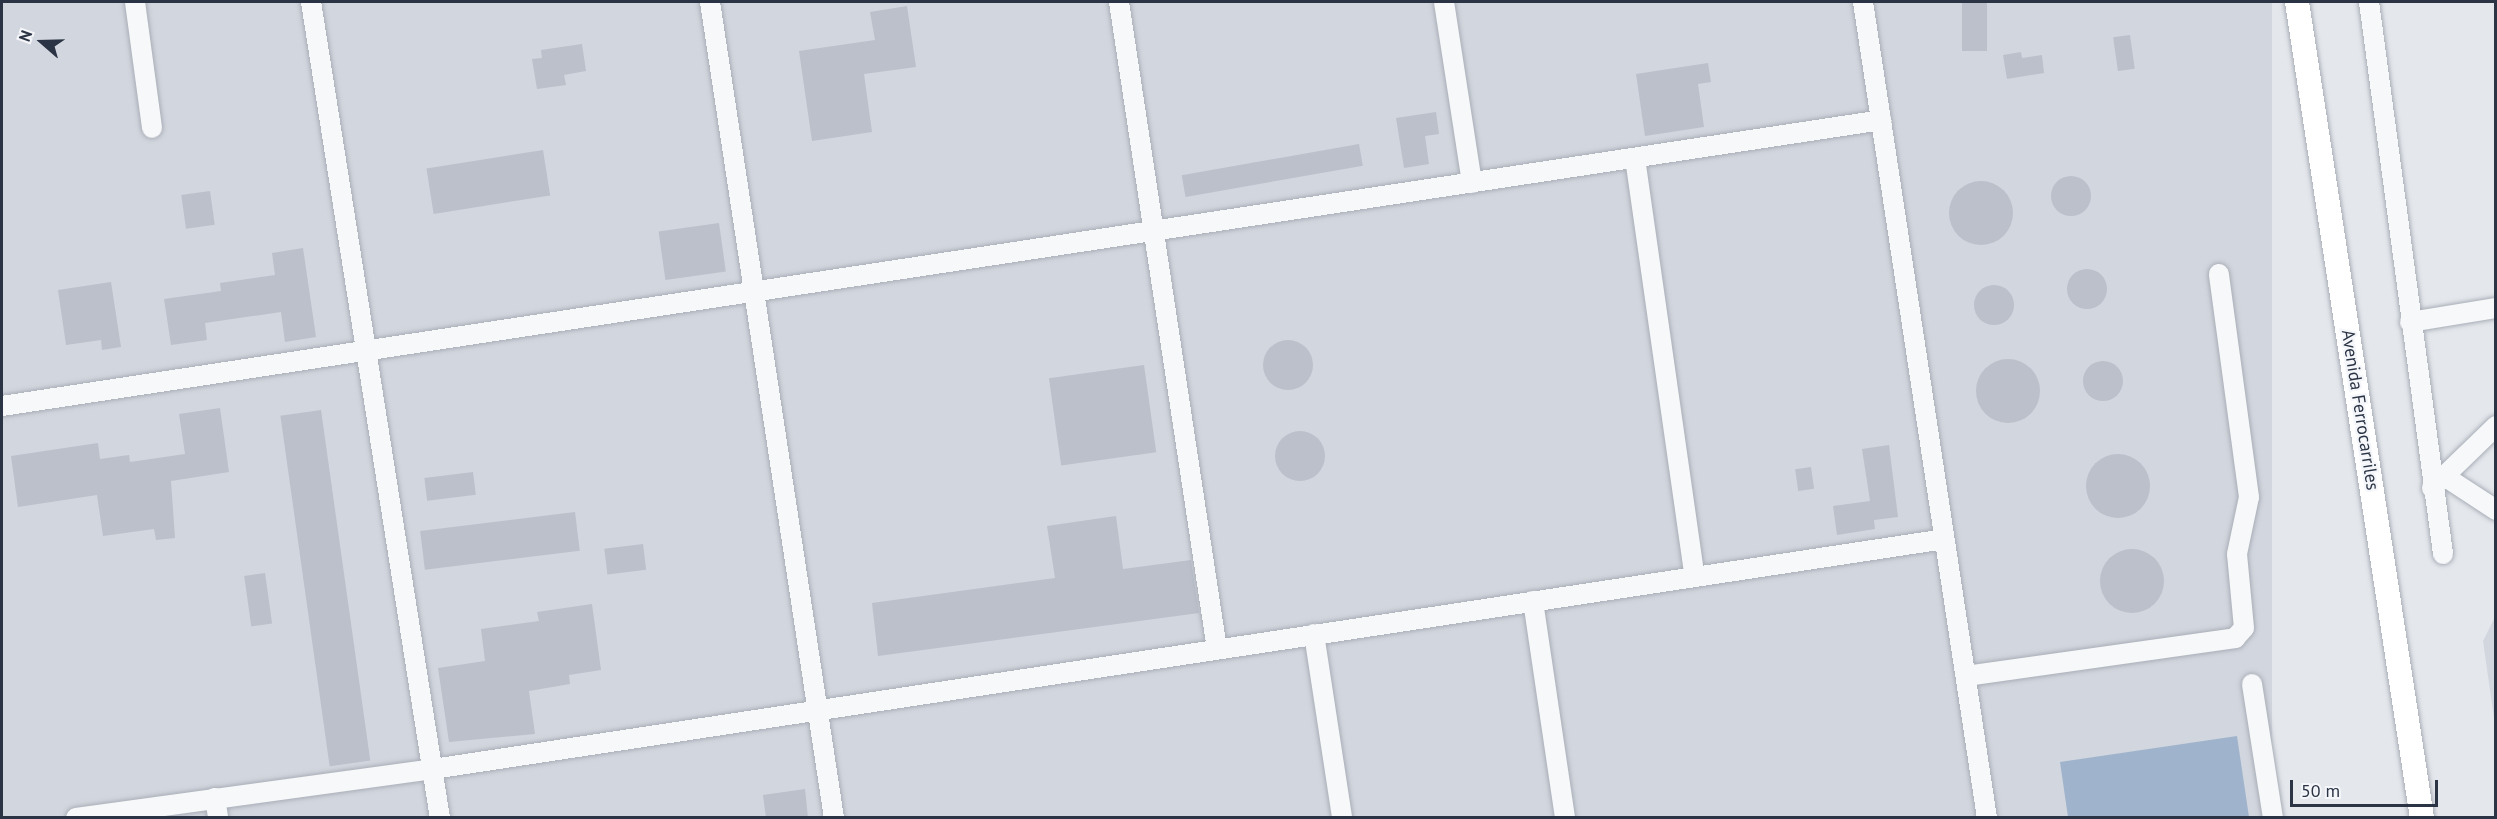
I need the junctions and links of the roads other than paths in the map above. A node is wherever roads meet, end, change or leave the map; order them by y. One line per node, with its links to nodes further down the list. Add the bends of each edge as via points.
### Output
1 (135, 2): 10 (street)
2 (311, 2): 18 (street)
3 (710, 2): 15 (street)
4 (1119, 2): 13 (street)
5 (1444, 2): 12 (street)
6 (1863, 2): 9 (street)
7 (2297, 2): 42 (main road, Avenida Ferrocarriles)
8 (2369, 2): 17 (street)
9 (1881, 120): 11 (street); 23 (street)
10 (152, 128)
11 (1635, 158): 12 (street); 25 (street)
12 (1472, 183): 13 (street)
13 (1154, 231): 15 (street); 28 (street)
14 (2218, 274): 29 (street, via 2249,498 2237,554 2244,628 2235,638)
15 (754, 292): 18 (street); 31 (street)
16 (2496, 308): 17 (street)
17 (2410, 322): 21 (street)
18 (365, 351): 19 (street); 32 (street)
19 (2, 406)
20 (2496, 426): 21 (street)
21 (2438, 482): 22 (street); 24 (street)
22 (2496, 510)
23 (1945, 539): 25 (street); 29 (street)
24 (2443, 554)
25 (1695, 577): 26 (street)
26 (1533, 601): 27 (street); 39 (street)
27 (1314, 634): 28 (street); 38 (street)
28 (1217, 649): 31 (street)
29 (1966, 676): 40 (street)
30 (2252, 684): 41 (street)
31 (817, 710): 32 (street); 37 (street)
32 (433, 769): 33 (street); 36 (street)
33 (215, 798): 34 (street); 35 (street)
34 (76, 818)
35 (218, 818)
36 (440, 818)
37 (834, 818)
38 (1342, 818)
39 (1565, 818)
40 (1987, 818)
41 (2273, 818)
42 (2422, 818)

